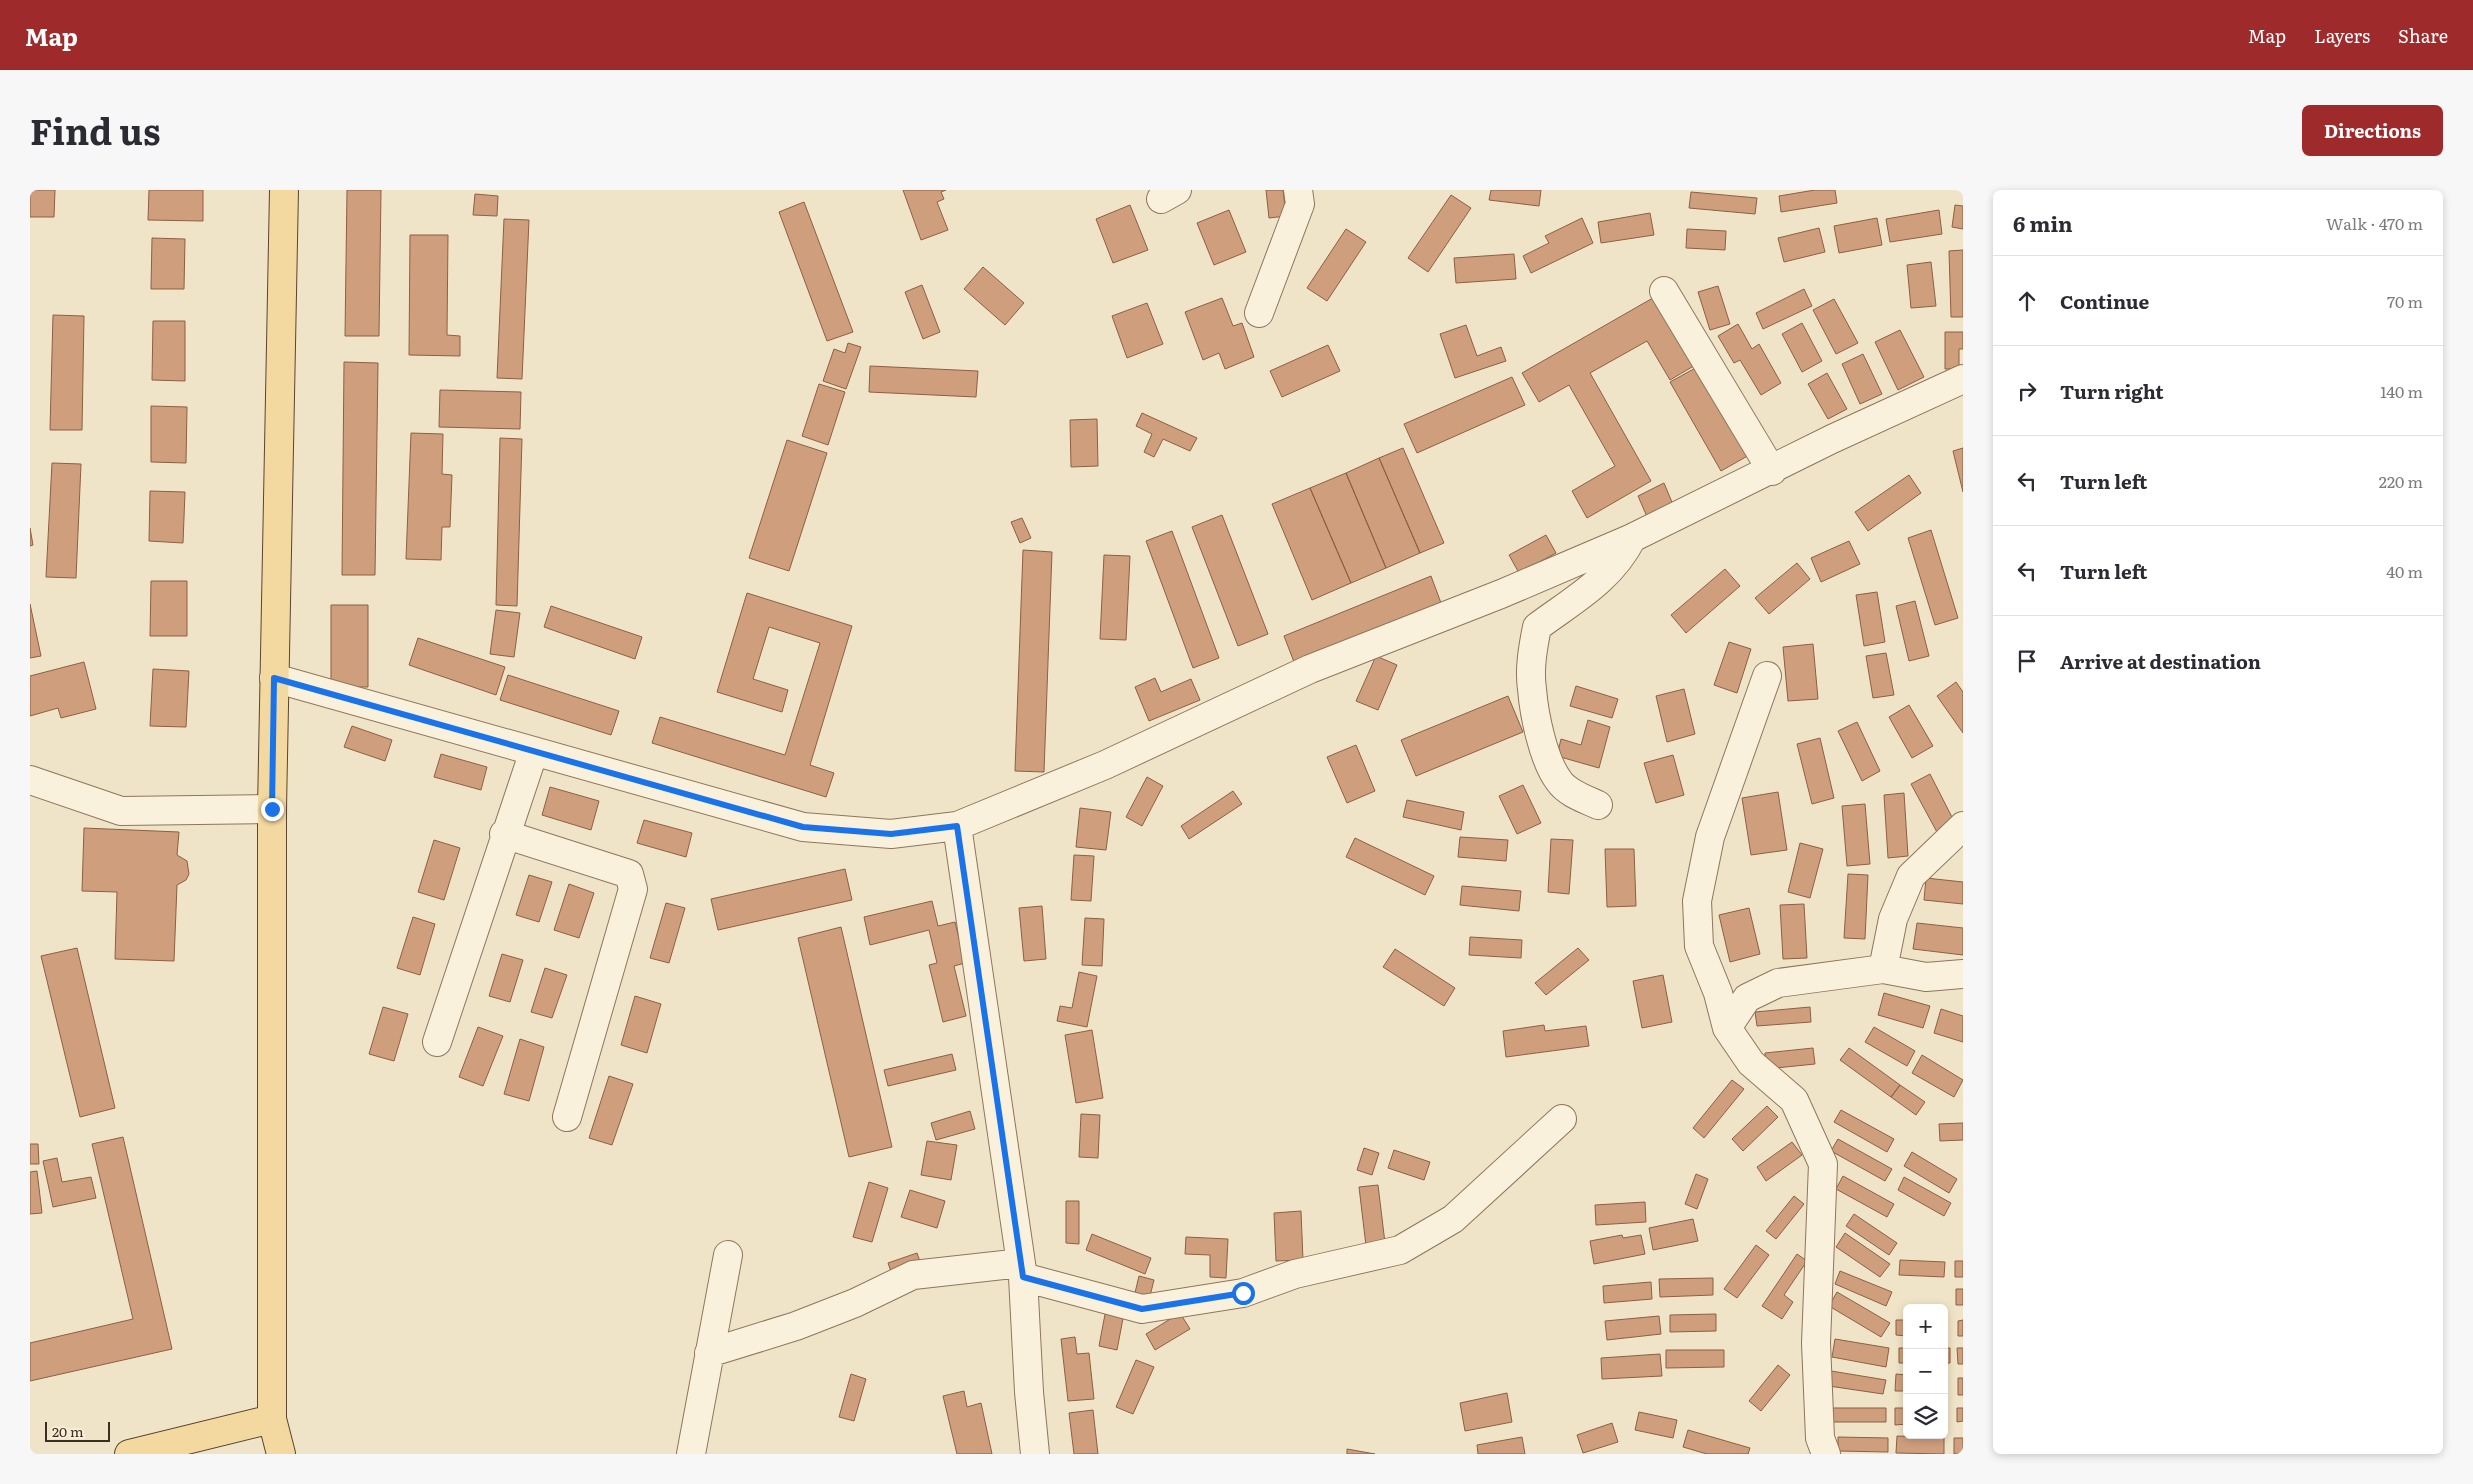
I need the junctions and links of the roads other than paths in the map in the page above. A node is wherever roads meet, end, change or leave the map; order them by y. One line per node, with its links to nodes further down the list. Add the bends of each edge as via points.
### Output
1 (284, 190): 9 (main road)
2 (1298, 190): 4 (street, via 1300,204)
3 (1664, 291): 6 (street)
4 (1259, 313)
5 (1963, 379): 6 (street, via 1832,439)
6 (1772, 471): 7 (street)
7 (1632, 538): 12 (street, via 1623,556 1600,582 1537,627 1533,648 1532,688 1544,749 1559,781 1574,794); 14 (street, via 1501,594 1310,669 1105,765)
8 (1767, 676): 19 (street, via 1710,838 1697,901 1699,946 1718,993)
9 (274, 678): 10 (street); 13 (main road)
10 (534, 751): 14 (street, via 803,827 891,834); 16 (street)
11 (30, 780): 13 (street, via 121,811)
12 (1598, 804)
13 (272, 809): 26 (main road)
14 (957, 826): 24 (street)
15 (1963, 826): 17 (street, via 1911,876 1893,919)
16 (504, 834): 20 (street); 21 (street, via 629,874 633,889)
17 (1882, 969): 18 (street, via 1926,977); 19 (street, via 1778,983 1747,998)
18 (1963, 974)
19 (1727, 1028): 31 (street, via 1751,1063 1794,1100 1824,1164 1816,1343 1820,1438)
20 (436, 1042)
21 (566, 1117)
22 (1562, 1119): 24 (street, via 1453,1219 1400,1250 1295,1274 1243,1293 1142,1309)
23 (728, 1255): 25 (street)
24 (1022, 1270): 25 (street, via 913,1275 796,1326); 30 (street)
25 (709, 1353): 29 (street)
26 (272, 1419): 27 (main road); 28 (main road)
27 (130, 1454)
28 (281, 1454)
29 (691, 1454)
30 (1035, 1454)
31 (1826, 1454)

